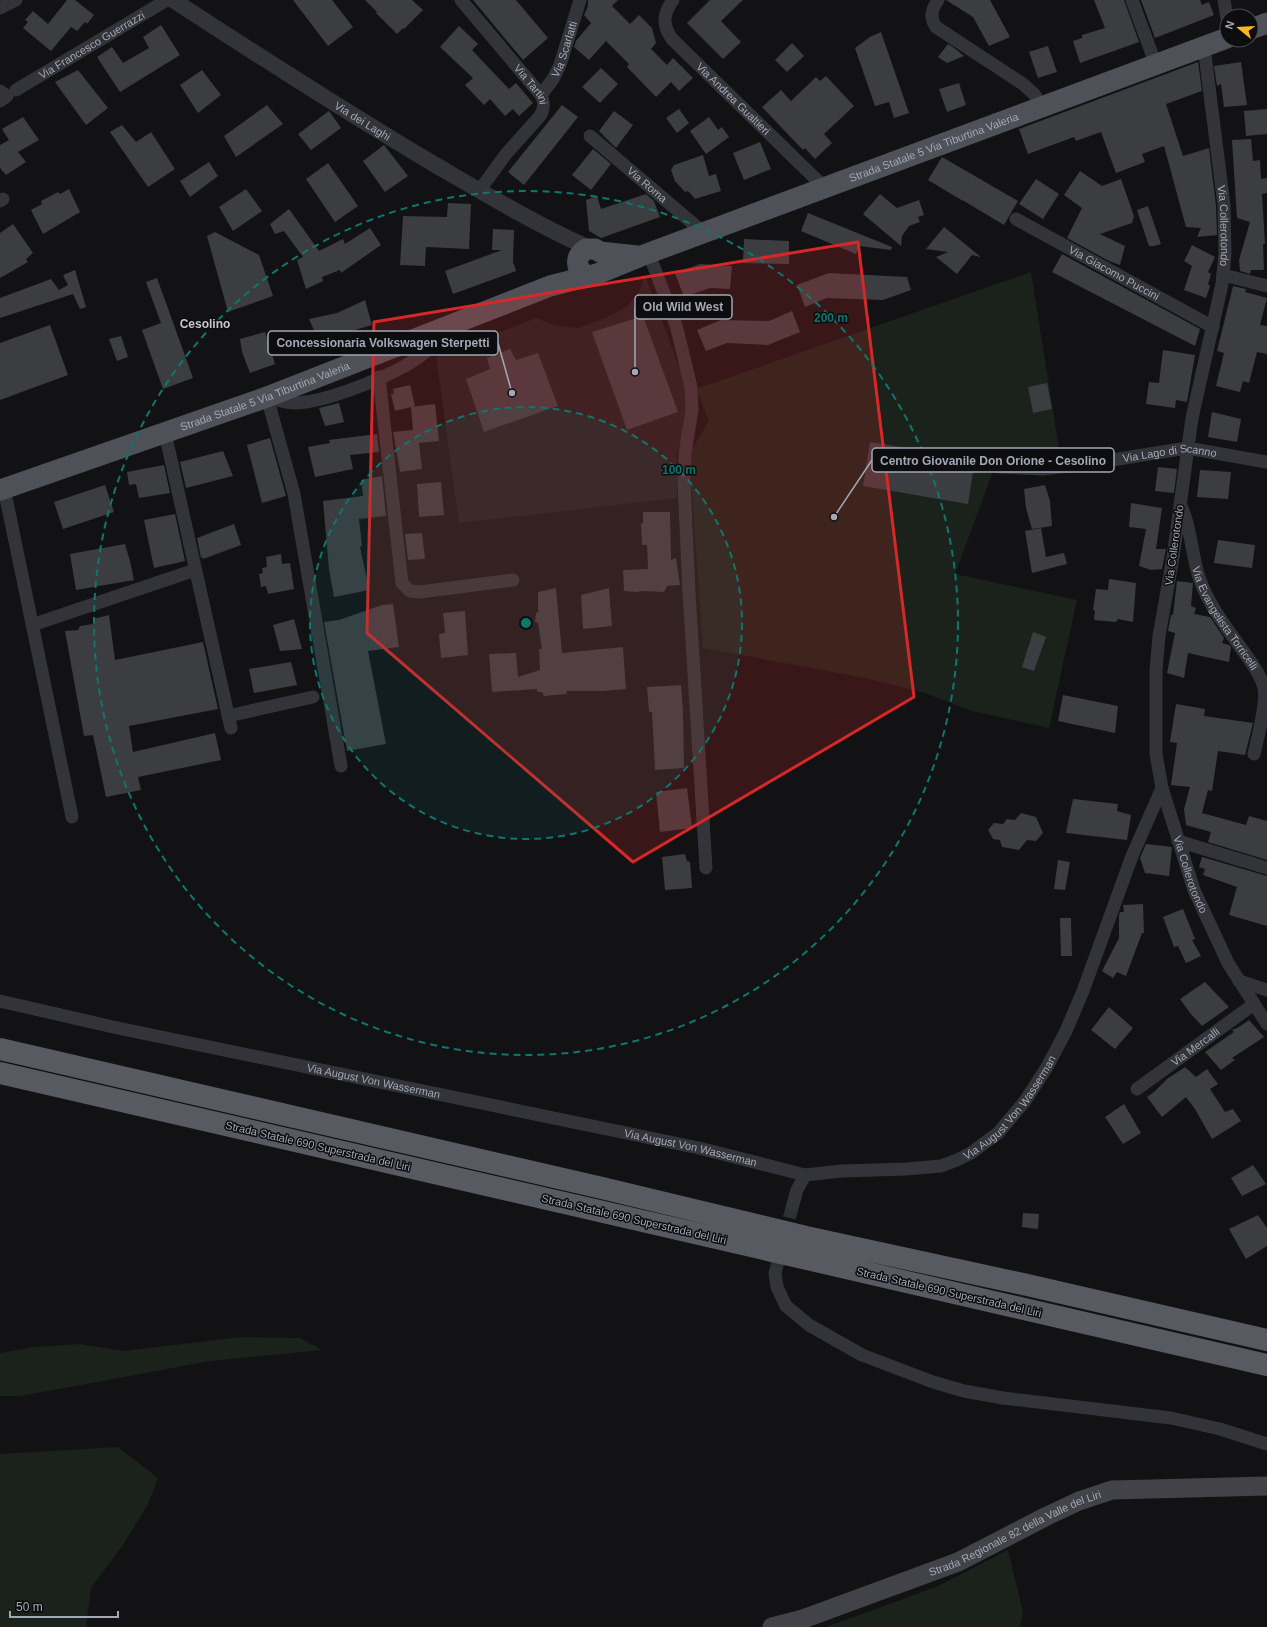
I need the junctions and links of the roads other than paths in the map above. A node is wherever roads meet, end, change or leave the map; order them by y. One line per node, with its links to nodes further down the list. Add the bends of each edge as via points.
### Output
1 (16, 0): 9 (street)
2 (167, 0): 13 (street, Via Francesco Guerrazzi)
3 (173, 0): 20 (street, Via dei Laghi, via 357,118)
4 (461, 0): 15 (street, Via Tartini)
5 (580, 0): 15 (street, Via Scarlatti, via 560,65)
6 (672, 0): 19 (street, Via Andrea Gualtieri, via 666,10 664,22 672,39)
7 (938, 0): 17 (street, via 932,10 933,23 1023,84 1034,94)
8 (1132, 0): 12 (street)
9 (0, 8)
10 (1219, 41): 11 (main road, Strada Statale 5 Via Tiburtina Valeria)
11 (1204, 47): 12 (main road, Strada Statale 5 Via Tiburtina Valeria); 25 (street, Via Collerotondo, via 1224,205)
12 (1156, 64): 17 (main road, Strada Statale 5 Via Tiburtina Valeria)
13 (16, 90)
14 (0, 91): 16 (street, via 7,96)
15 (541, 95): 20 (street, Via Tartini, via 544,108 540,116 506,154)
16 (0, 101)
17 (1042, 107): 19 (main road, Strada Statale 5 Via Tiburtina Valeria)
18 (590, 136): 22 (street, Via Roma)
19 (825, 188): 22 (main road, Strada Statale 5 Via Tiburtina Valeria)
20 (479, 191): 24 (street, Via dei Laghi, via 556,234)
21 (1016, 219): 28 (street, Via Giacomo Puccini)
22 (704, 233): 23 (main road, Strada Statale 5 Via Tiburtina Valeria)
23 (645, 255): 24 (main road, Strada Statale 5 Via Tiburtina Valeria); 46 (street, via 676,326 692,394 684,482)
24 (589, 261): 27 (main road, Strada Statale 5 Via Tiburtina Valeria, via 550,286)
25 (1223, 276): 26 (street); 28 (street, Via Collerotondo)
26 (1267, 286)
27 (450, 325): 29 (street, via 437,342 420,357); 30 (main road, Strada Statale 5 Via Tiburtina Valeria)
28 (1213, 327): 32 (street, Via Collerotondo)
29 (379, 378): 30 (street, via 340,393 305,401 285,402); 38 (street, via 402,583 410,591 420,592)
30 (267, 397): 31 (main road, Strada Statale 5 Via Tiburtina Valeria); 42 (street, via 294,494)
31 (165, 432): 35 (main road, Strada Statale 5 Via Tiburtina Valeria); 37 (street)
32 (1187, 448): 33 (street, Via Lago di Scanno); 34 (street, Via Lago di Scanno, via 1043,469); 36 (street, Via Collerotondo)
33 (1267, 462)
34 (999, 467)
35 (2, 489): 39 (street)
36 (1180, 504): 41 (street, Via Evangelista Torricelli, via 1188,524 1197,570 1207,597 1262,681 1265,698); 43 (street, Via Collerotondo, via 1156,656 1156,749)
37 (195, 570): 39 (street); 40 (street, via 229,722)
38 (513, 580)
39 (32, 625): 44 (street)
40 (313, 696)
41 (1254, 754)
42 (341, 766)
43 (1162, 788): 45 (street, Via Collerotondo); 56 (street, Via August Von Wasserman, via 1132,856 1066,1031 1036,1085 1004,1127 991,1140 971,1153 941,1166)
44 (72, 817)
45 (1178, 841): 47 (street); 48 (street, Via Collerotondo, via 1198,900 1223,955)
46 (706, 868)
47 (1267, 868)
48 (1239, 981): 49 (street); 51 (street, Via Collerotondo)
49 (1267, 990)
50 (0, 1001): 56 (street, Via August Von Wasserman, via 113,1027 706,1150)
51 (1254, 1004): 52 (street, Via Collerotondo); 55 (street, Via Mercalli)
52 (1267, 1024)
53 (0, 1049): 59 (highway, Strada Statale 690 Superstrada del Liri, via 806,1237)
54 (0, 1073): 60 (highway, Strada Statale 690 Superstrada del Liri)
55 (1137, 1089)
56 (805, 1175): 57 (street)
57 (793, 1204)
58 (775, 1273): 61 (street, via 777,1287 786,1306 809,1325 862,1355 933,1382 1003,1398 1171,1418 1220,1428)
59 (1267, 1340)
60 (1267, 1365)
61 (1267, 1444)
62 (1267, 1486): 63 (main road, Strada Regionale 82 della Valle del Liri, via 1112,1490 1079,1501 958,1562 803,1619)
63 (772, 1627)

